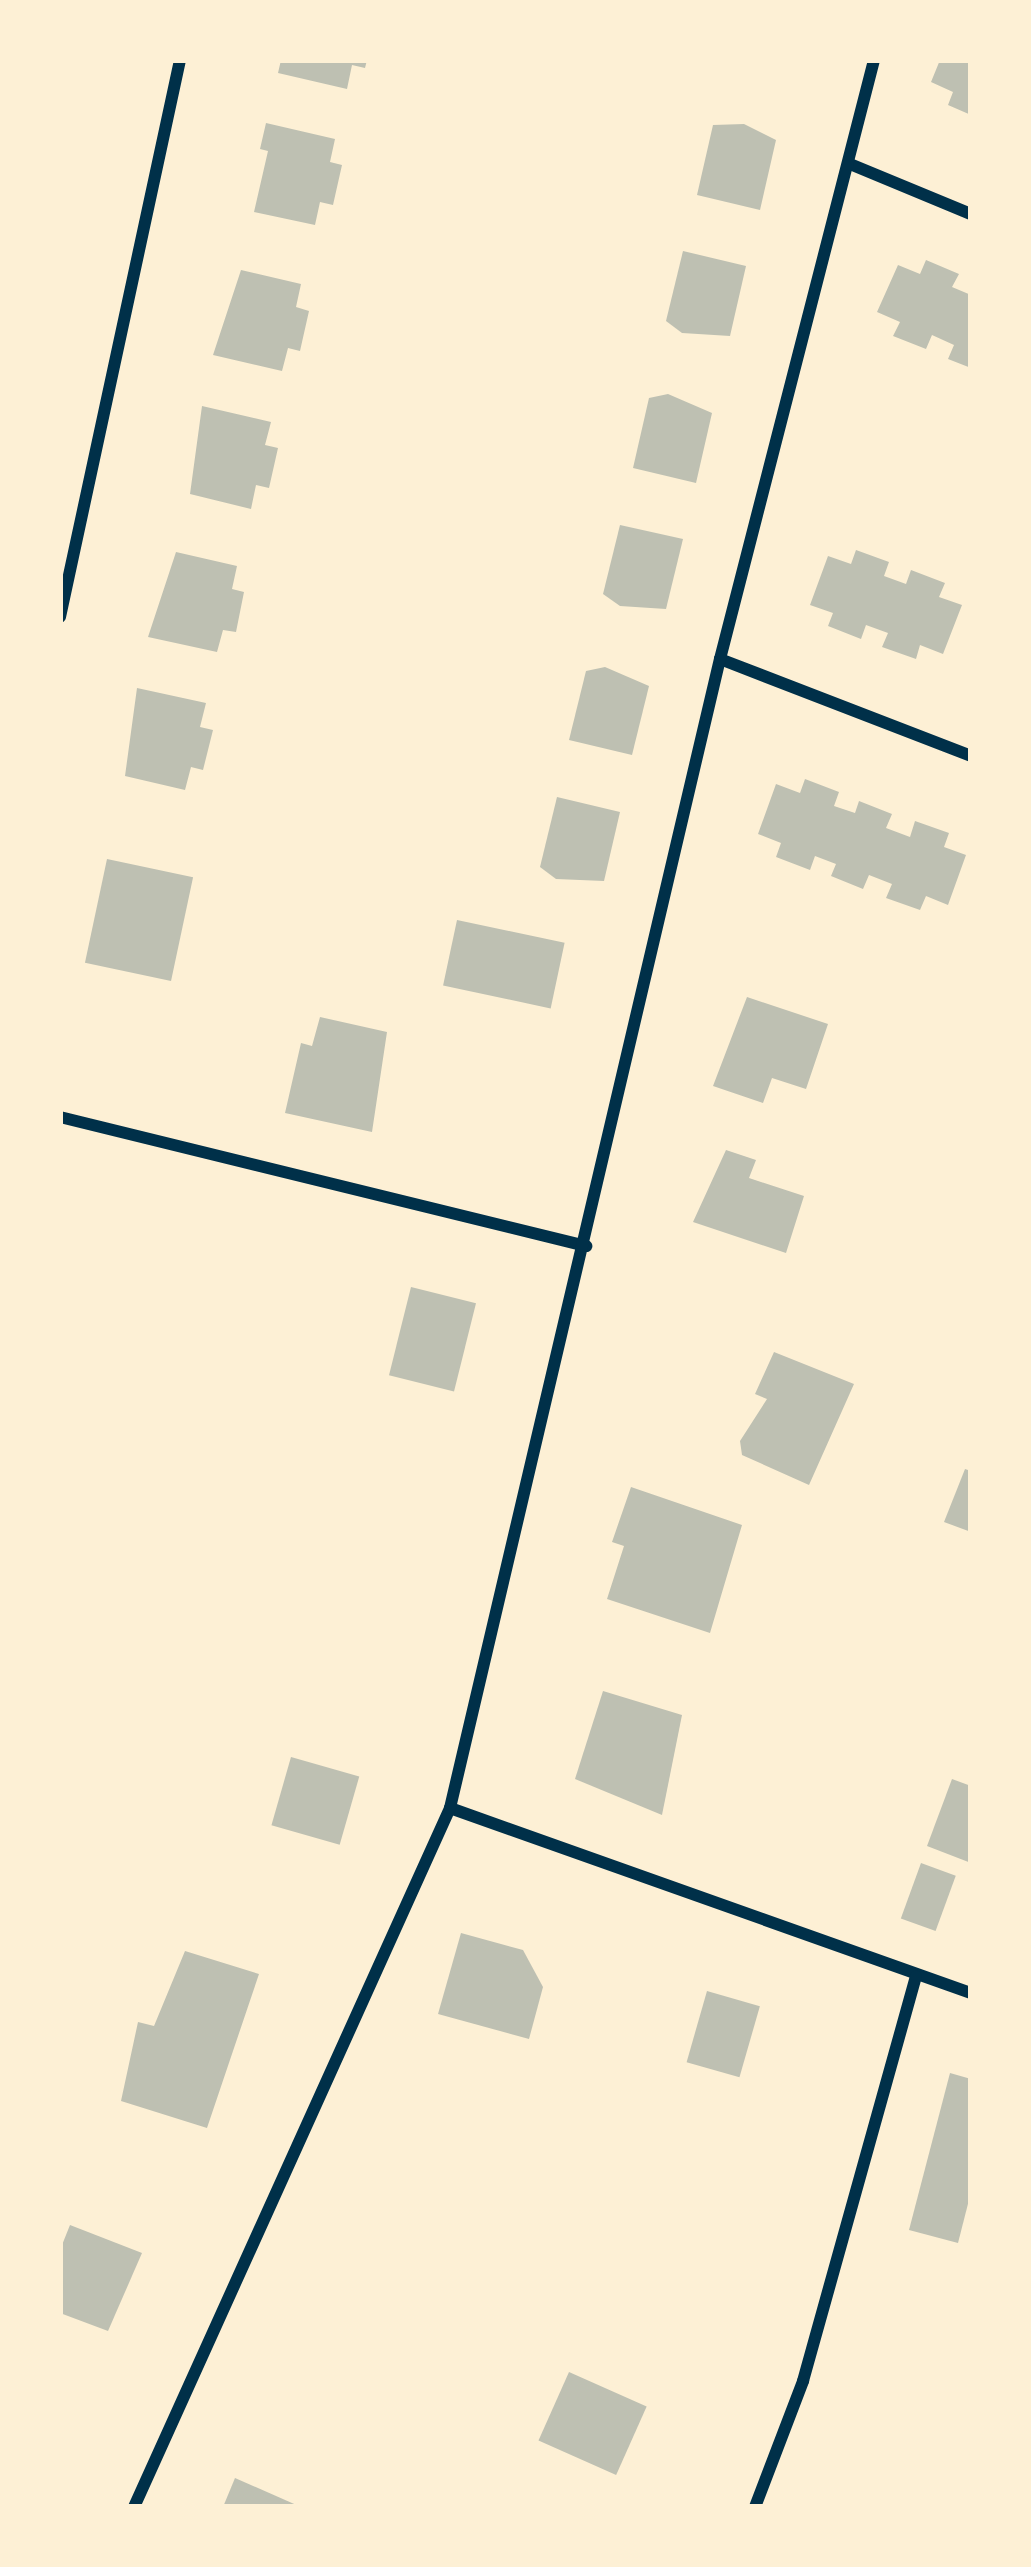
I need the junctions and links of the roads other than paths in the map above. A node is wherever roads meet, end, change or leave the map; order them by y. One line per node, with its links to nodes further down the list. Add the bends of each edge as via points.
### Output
1 (181, 60): 5 (street)
2 (874, 60): 3 (street)
3 (850, 164): 4 (street); 6 (street)
4 (971, 214)
5 (60, 617)
6 (720, 659): 7 (street); 9 (street)
7 (971, 755)
8 (60, 1117): 9 (street)
9 (586, 1246): 10 (street)
10 (451, 1808): 11 (street); 13 (street)
11 (916, 1976): 12 (street); 14 (street, via 803,2381)
12 (971, 1993)
13 (134, 2507)
14 (755, 2507)

